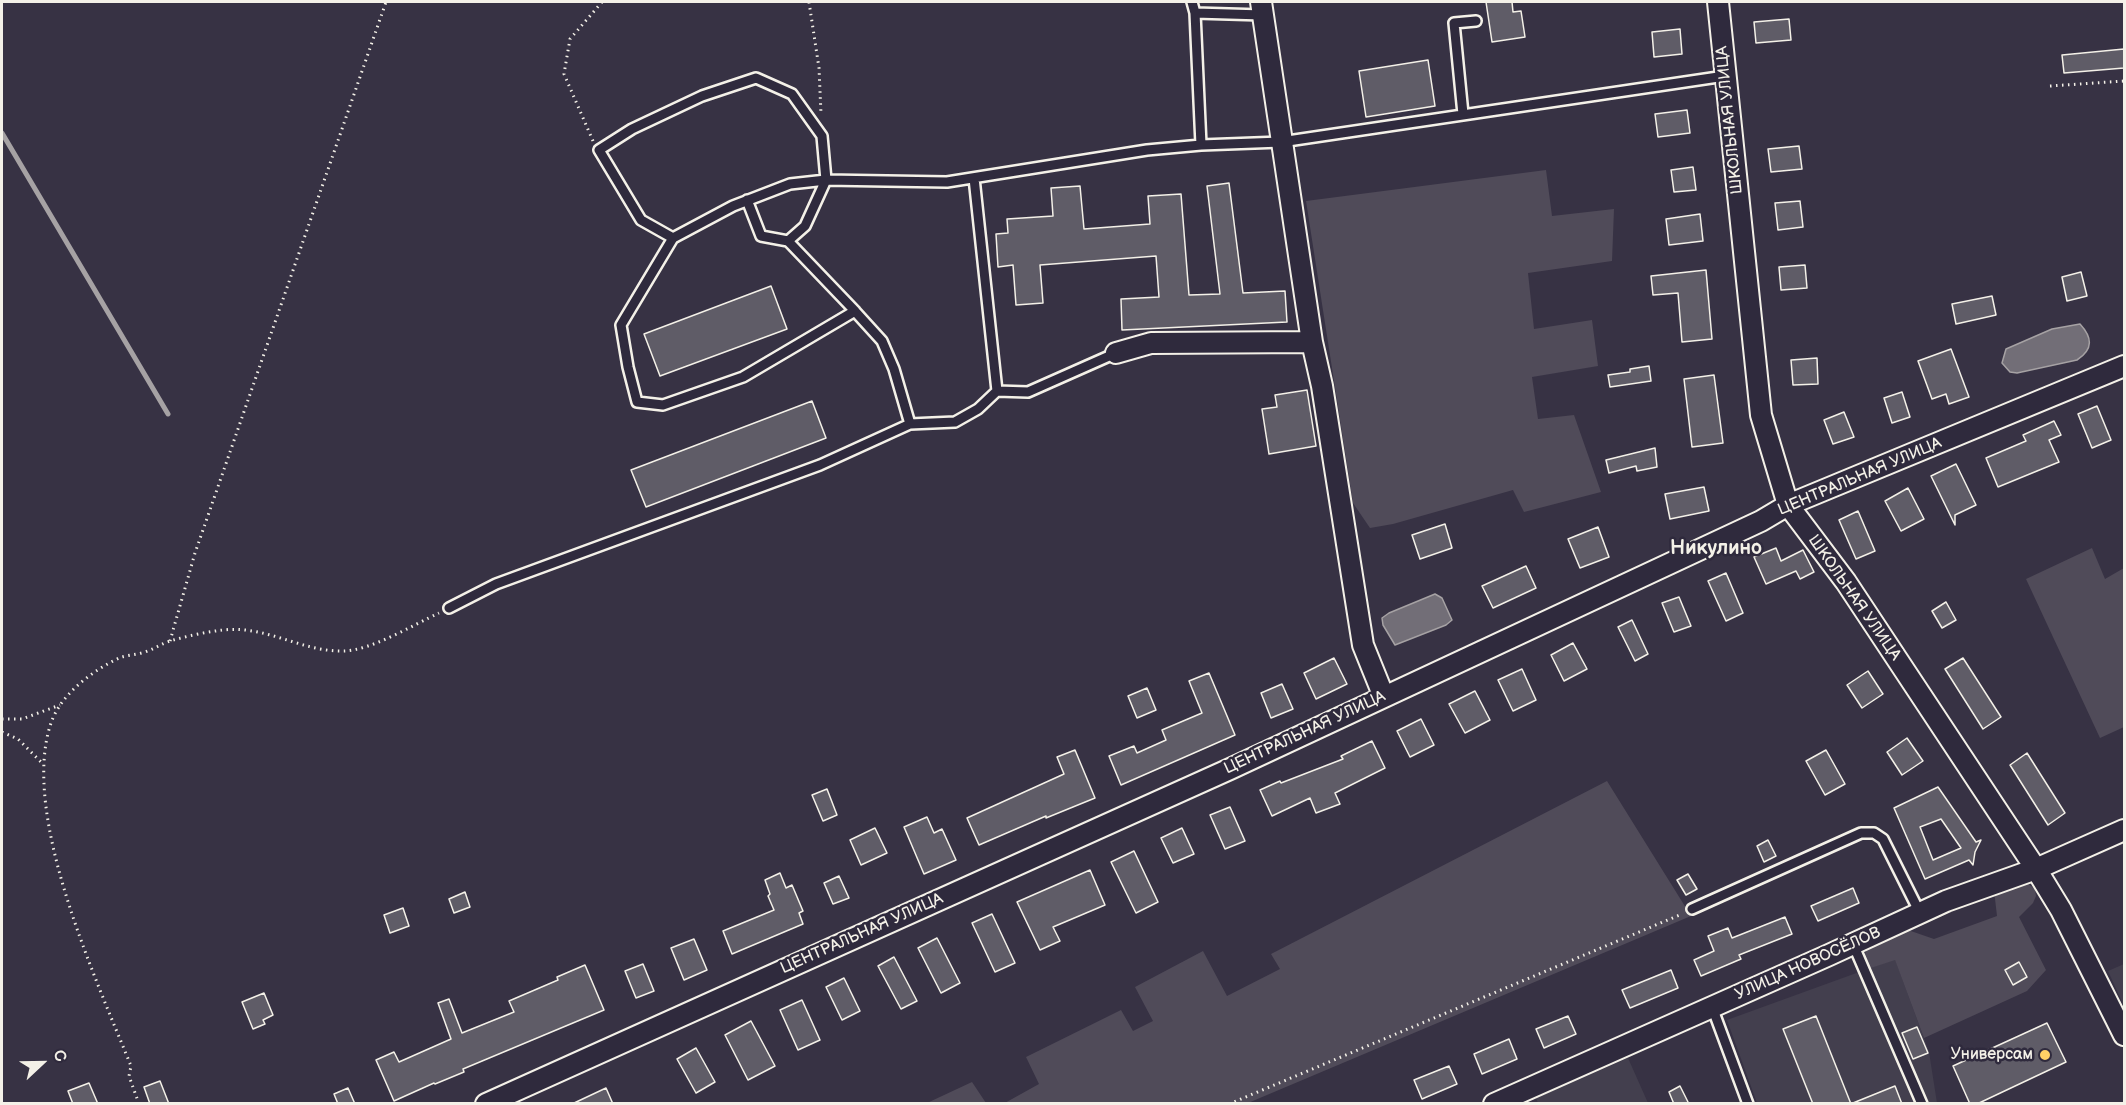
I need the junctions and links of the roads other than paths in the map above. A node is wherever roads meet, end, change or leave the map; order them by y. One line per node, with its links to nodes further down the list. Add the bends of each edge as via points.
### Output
1 (1192, 2): 4 (lane)
2 (1718, 2): 6 (street, ШКОЛЬНАЯ УЛИЦА)
3 (1262, 8): 4 (lane); 8 (street)
4 (1195, 13): 9 (lane)
5 (1476, 21): 7 (lane, via 1454,23)
6 (1725, 76): 7 (lane); 21 (street, ШКОЛЬНАЯ УЛИЦА, via 1761,415)
7 (1463, 114): 8 (lane)
8 (1281, 142): 9 (lane); 16 (street)
9 (1201, 145): 10 (lane)
10 (974, 178): 11 (lane, via 946,182); 19 (lane)
11 (826, 180): 12 (lane, via 790,184); 13 (lane, via 822,136 792,94 756,78 702,96 632,129 599,150 641,220); 14 (lane, via 805,226)
12 (747, 201): 13 (lane); 14 (lane, via 761,236)
13 (673, 238): 15 (lane, via 621,325 637,402 663,405 743,377)
14 (788, 241): 15 (lane)
15 (855, 311): 20 (lane, via 882,341)
16 (1312, 342): 17 (street, via 1151,343); 23 (street, via 1364,645)
17 (1116, 353): 19 (lane, via 1028,392)
18 (2124, 366): 21 (street, ЦЕНТРАЛЬНАЯ УЛИЦА)
19 (997, 391): 20 (lane, via 978,409 955,422)
20 (910, 424): 22 (lane, via 820,465 570,555)
21 (1788, 505): 23 (street, ЦЕНТРАЛЬНАЯ УЛИЦА); 25 (street, ШКОЛЬНАЯ УЛИЦА, via 1846,582)
22 (448, 608)
23 (1384, 697): 31 (street, ЦЕНТРАЛЬНАЯ УЛИЦА)
24 (2124, 831): 25 (street, УЛИЦА НОВОСЁЛОВ)
25 (2036, 869): 27 (street, УЛИЦА НОВОСЁЛОВ); 30 (street, ШКОЛЬНАЯ УЛИЦА)
26 (1692, 909): 27 (lane, via 1861,833 1874,833 1883,839)
27 (1920, 913): 28 (street, УЛИЦА НОВОСЁЛОВ)
28 (1853, 944): 29 (street, УЛИЦА НОВОСЁЛОВ); 34 (lane)
29 (1712, 1006): 32 (street, УЛИЦА НОВОСЁЛОВ); 33 (lane)
30 (2124, 1035)
31 (486, 1104)
32 (1494, 1104)
33 (1748, 1104)
34 (1922, 1104)

